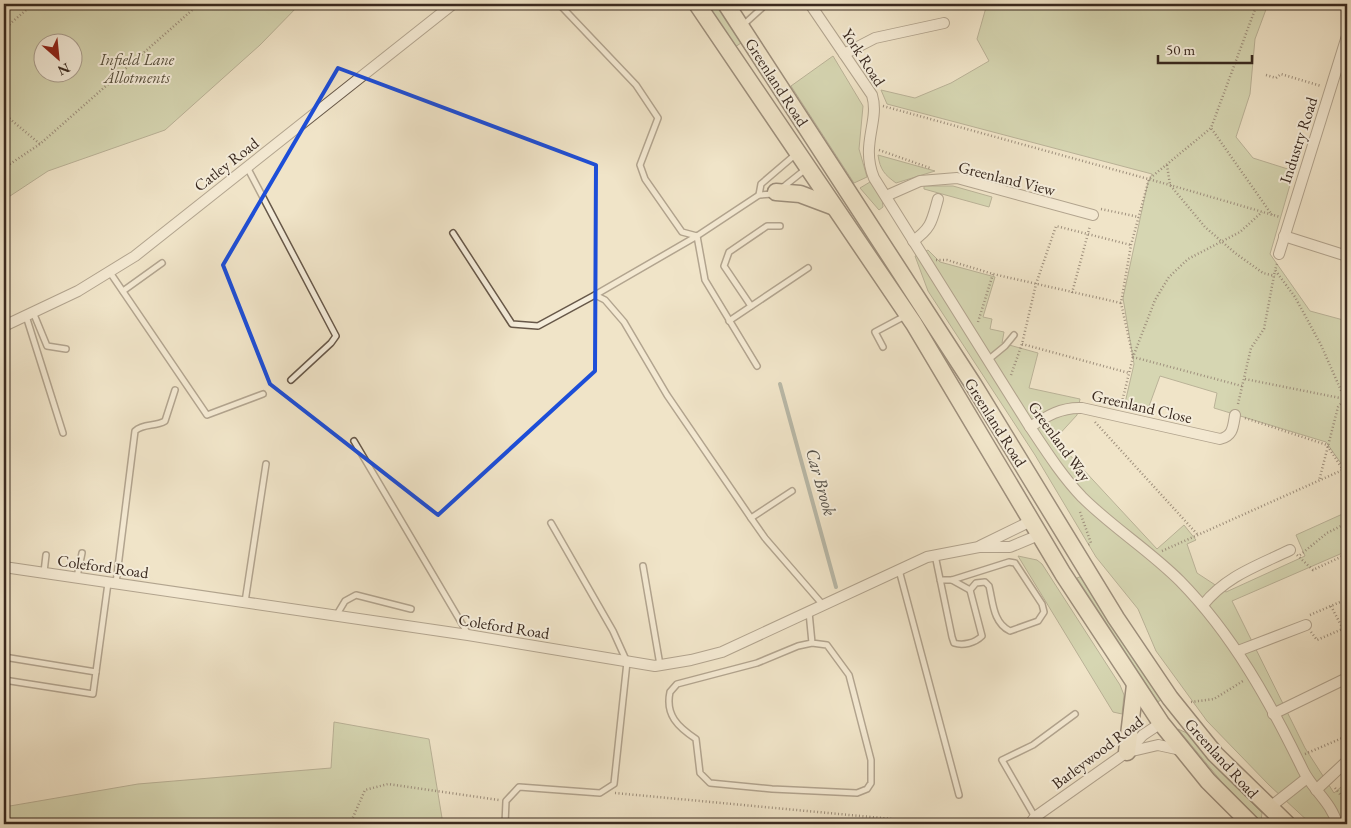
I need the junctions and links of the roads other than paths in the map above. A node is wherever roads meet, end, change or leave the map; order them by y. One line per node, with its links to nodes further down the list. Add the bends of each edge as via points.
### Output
1 (453, 4): 14 (street, Catley Road)
2 (559, 4): 24 (lane, via 636,85 658,118 640,165 645,179 682,232)
3 (697, 4): 13 (highway, Greenland Road)
4 (726, 4): 8 (highway, Greenland Road)
5 (759, 4): 8 (lane, via 762,8)
6 (810, 4): 10 (street, York Road)
7 (944, 23): 10 (street, via 875,38)
8 (741, 27): 12 (highway, Greenland Road)
9 (1347, 36): 25 (street, Industry Road)
10 (844, 54): 11 (street, York Road, via 867,86)
11 (874, 103): 18 (street, Greenland Way, via 868,146 870,166)
12 (819, 147): 13 (highway, via 813,146); 15 (highway); 53 (highway, Greenland Road)
13 (797, 154): 15 (highway, Greenland Road); 17 (lane, via 761,184)
14 (247, 166): 31 (street, Catley Road, via 135,256); 44 (lane, via 336,336)
15 (807, 168): 16 (lane); 20 (highway, Greenland Road)
16 (776, 192): 17 (lane, via 771,196); 20 (highway, via 800,194)
17 (759, 195): 24 (lane)
18 (886, 196): 21 (street, Greenland View, via 920,181 957,178); 26 (street, Greenland Way)
19 (938, 199): 26 (street, via 931,224)
20 (832, 206): 36 (highway, Greenland Road)
21 (1093, 215)
22 (780, 226): 34 (lane, via 767,226 729,252 724,266)
23 (453, 233): 33 (lane, via 512,324 538,326)
24 (697, 236): 33 (lane); 37 (lane, via 705,280)
25 (1284, 236): 27 (street, Industry Road); 28 (street)
26 (913, 242): 42 (street, Greenland Way)
27 (1279, 254)
28 (1347, 256)
29 (162, 263): 32 (lane)
30 (808, 268): 34 (lane)
31 (110, 271): 32 (lane); 35 (street, Catley Road, via 78,291)
32 (123, 291): 46 (lane, via 207,415)
33 (595, 295): 54 (lane, via 605,300 624,322 667,395)
34 (751, 306): 37 (lane)
35 (29, 314): 38 (street, Catley Road); 41 (lane, via 47,346); 49 (lane)
36 (908, 314): 40 (lane, via 874,332); 56 (highway, Greenland Road)
37 (729, 321): 43 (lane)
38 (4, 326)
39 (1014, 335): 42 (lane)
40 (883, 347)
41 (66, 349)
42 (988, 360): 48 (street, Greenland Way)
43 (756, 366)
44 (290, 380)
45 (175, 390): 69 (lane, via 165,421 154,426 140,426 135,431)
46 (264, 394)
47 (1235, 415): 48 (street, Greenland Close, via 1232,433 1220,439 1067,407)
48 (1030, 427): 72 (street, Greenland Way, via 1082,497 1152,556)
49 (63, 433)
50 (354, 441): 78 (lane)
51 (266, 464): 71 (lane)
52 (792, 491): 54 (lane)
53 (1055, 517): 56 (highway); 90 (highway, Greenland Road, via 1137,650)
54 (751, 518): 73 (lane)
55 (551, 523): 82 (lane, via 614,631)
56 (1035, 528): 57 (street, Coleford Road); 57 (street, Coleford Road, via 1029,541 1010,547); 87 (highway, Greenland Road)
57 (979, 546): 61 (street, Coleford Road)
58 (1290, 550): 72 (street, via 1229,579)
59 (82, 553): 66 (lane)
60 (46, 555): 65 (lane)
61 (935, 555): 64 (street, Coleford Road); 67 (lane)
62 (643, 566): 83 (lane)
63 (4, 567): 65 (street, Coleford Road)
64 (899, 570): 73 (street, Coleford Road); 97 (lane)
65 (44, 573): 66 (street, Coleford Road)
66 (77, 578): 69 (street, Coleford Road)
67 (940, 580): 68 (lane); 70 (lane, via 952,637 954,643 961,645 982,636)
68 (952, 580): 70 (lane); 70 (lane, via 1008,562 1015,563 1044,612 1038,621 1010,631 998,622 989,586 982,581 976,583)
69 (112, 583): 71 (street, Coleford Road); 84 (lane)
70 (971, 593)
71 (245, 602): 76 (street, Coleford Road)
72 (1203, 605): 80 (street, Greenland Way)
73 (824, 606): 75 (street, Coleford Road)
74 (411, 609): 76 (lane, via 356,595 345,601)
75 (809, 612): 79 (lane); 83 (street, Coleford Road, via 722,652)
76 (336, 616): 78 (street, Coleford Road)
77 (1306, 625): 80 (street)
78 (468, 635): 82 (street, Coleford Road)
79 (812, 643): 79 (lane, via 827,645 849,676 871,760 872,783 857,793 710,783 700,773 696,739 676,726 669,711 670,692 677,684 757,663)
80 (1238, 651): 89 (street, Greenland Way)
81 (4, 658): 84 (lane)
82 (627, 662): 83 (street, Coleford Road); 101 (lane, via 614,784 600,793 519,788 506,801)
83 (660, 665)
84 (96, 672): 86 (lane, via 93,694)
85 (1347, 678): 89 (street)
86 (4, 680)
87 (1136, 685): 91 (highway, Greenland Road); 93 (highway)
88 (1075, 714): 99 (lane, via 1033,745 1002,760)
89 (1273, 714): 95 (street, Greenland Way)
90 (1188, 722): 91 (highway); 98 (highway, Greenland Road)
91 (1161, 723): 92 (highway, Greenland Road); 93 (street, Barleywood Road, via 1143,735)
92 (1182, 750): 93 (street, via 1158,745); 100 (highway, Greenland Road)
93 (1127, 752): 99 (street, Barleywood Road)
94 (1347, 761): 96 (street)
95 (1307, 778): 96 (street, Greenland Way); 98 (street)
96 (1316, 790): 103 (street, Greenland Way, via 1328,804)
97 (959, 795)
98 (1269, 816): 102 (highway, Greenland Road)
99 (1033, 820)
100 (1243, 822)
101 (506, 824)
102 (1287, 824)
103 (1337, 824)

